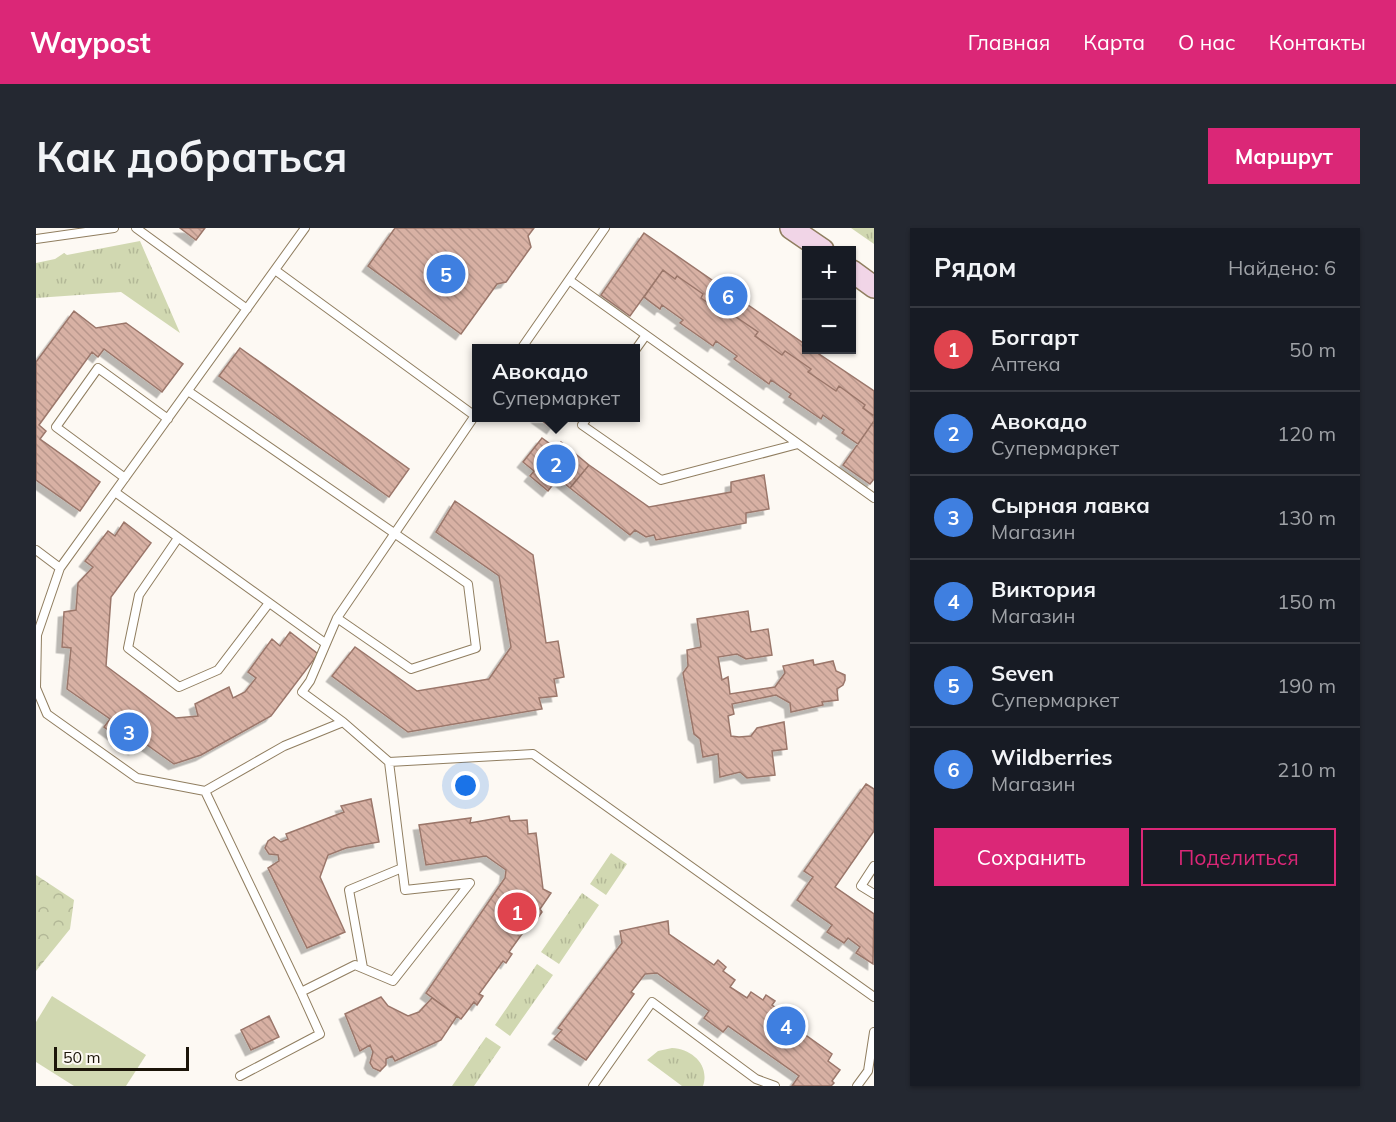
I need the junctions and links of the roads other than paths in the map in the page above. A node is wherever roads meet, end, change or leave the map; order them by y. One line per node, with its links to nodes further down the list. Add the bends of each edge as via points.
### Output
1 (114, 228): 6 (lane)
2 (136, 228): 12 (lane)
3 (306, 228): 8 (lane)
4 (605, 228): 10 (lane)
5 (791, 228): 7 (street)
6 (36, 239)
7 (817, 246)
8 (275, 270): 12 (lane); 17 (lane)
9 (856, 274): 11 (street)
10 (569, 280): 13 (lane); 14 (lane)
11 (874, 287)
12 (247, 309): 16 (lane)
13 (646, 335): 15 (lane); 21 (lane)
14 (525, 344)
15 (640, 344)
16 (188, 391): 18 (lane); 25 (lane)
17 (472, 412)
18 (168, 419): 22 (lane); 22 (lane, via 98,368 56,427)
19 (472, 421): 25 (lane)
20 (584, 422): 21 (lane, via 582,425 661,480)
21 (798, 444): 24 (lane)
22 (125, 478): 23 (lane)
23 (115, 492): 26 (lane); 28 (lane)
24 (874, 498)
25 (396, 533): 30 (lane); 30 (lane, via 468,584 476,648 411,669)
26 (178, 538): 29 (lane); 29 (lane, via 139,595 128,648 179,687 218,670)
27 (36, 550): 28 (lane)
28 (60, 568): 34 (lane, via 37,635 36,688 47,714 137,778)
29 (269, 603): 31 (lane)
30 (337, 618): 31 (lane)
31 (325, 643): 32 (lane, via 302,692)
32 (343, 722): 33 (lane); 34 (lane, via 284,746)
33 (389, 762): 36 (lane); 40 (lane, via 533,754)
34 (205, 791): 39 (lane)
35 (874, 867): 37 (lane, via 861,886)
36 (402, 868): 38 (lane, via 349,890); 38 (lane, via 405,890 470,883 393,981)
37 (874, 894)
38 (363, 968): 39 (lane, via 355,965)
39 (301, 992): 42 (lane, via 320,1034)
40 (874, 997)
41 (874, 1032): 46 (lane, via 868,1071)
42 (240, 1076)
43 (753, 1083): 44 (lane, via 652,1002); 45 (lane)
44 (593, 1086)
45 (775, 1086)
46 (857, 1086)

